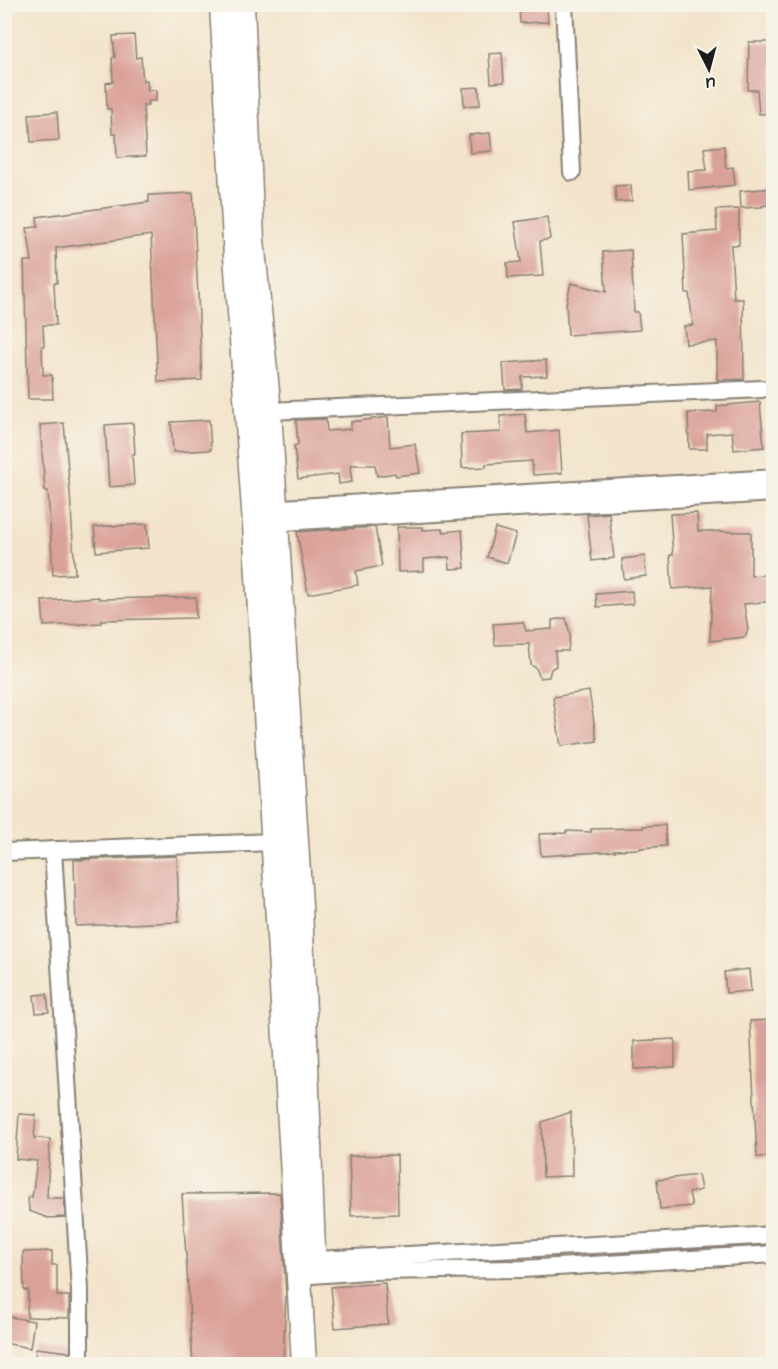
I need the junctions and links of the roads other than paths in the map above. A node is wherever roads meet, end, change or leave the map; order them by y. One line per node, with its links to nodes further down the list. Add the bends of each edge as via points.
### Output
1 (222, 4): 5 (street)
2 (242, 4): 5 (street)
3 (564, 4): 4 (street)
4 (572, 172)
5 (243, 240): 7 (street); 10 (street)
6 (762, 389): 7 (street)
7 (269, 411): 10 (street)
8 (774, 478): 10 (street)
9 (774, 493): 10 (street)
10 (265, 516): 11 (street); 16 (street, via 300,905)
11 (274, 842): 12 (street); 16 (street)
12 (53, 850): 13 (street); 17 (street, via 80,1290)
13 (4, 852)
14 (774, 1235): 16 (street)
15 (774, 1254): 16 (street, via 523,1269)
16 (306, 1268): 18 (street); 19 (street)
17 (80, 1365)
18 (304, 1365)
19 (320, 1365)

